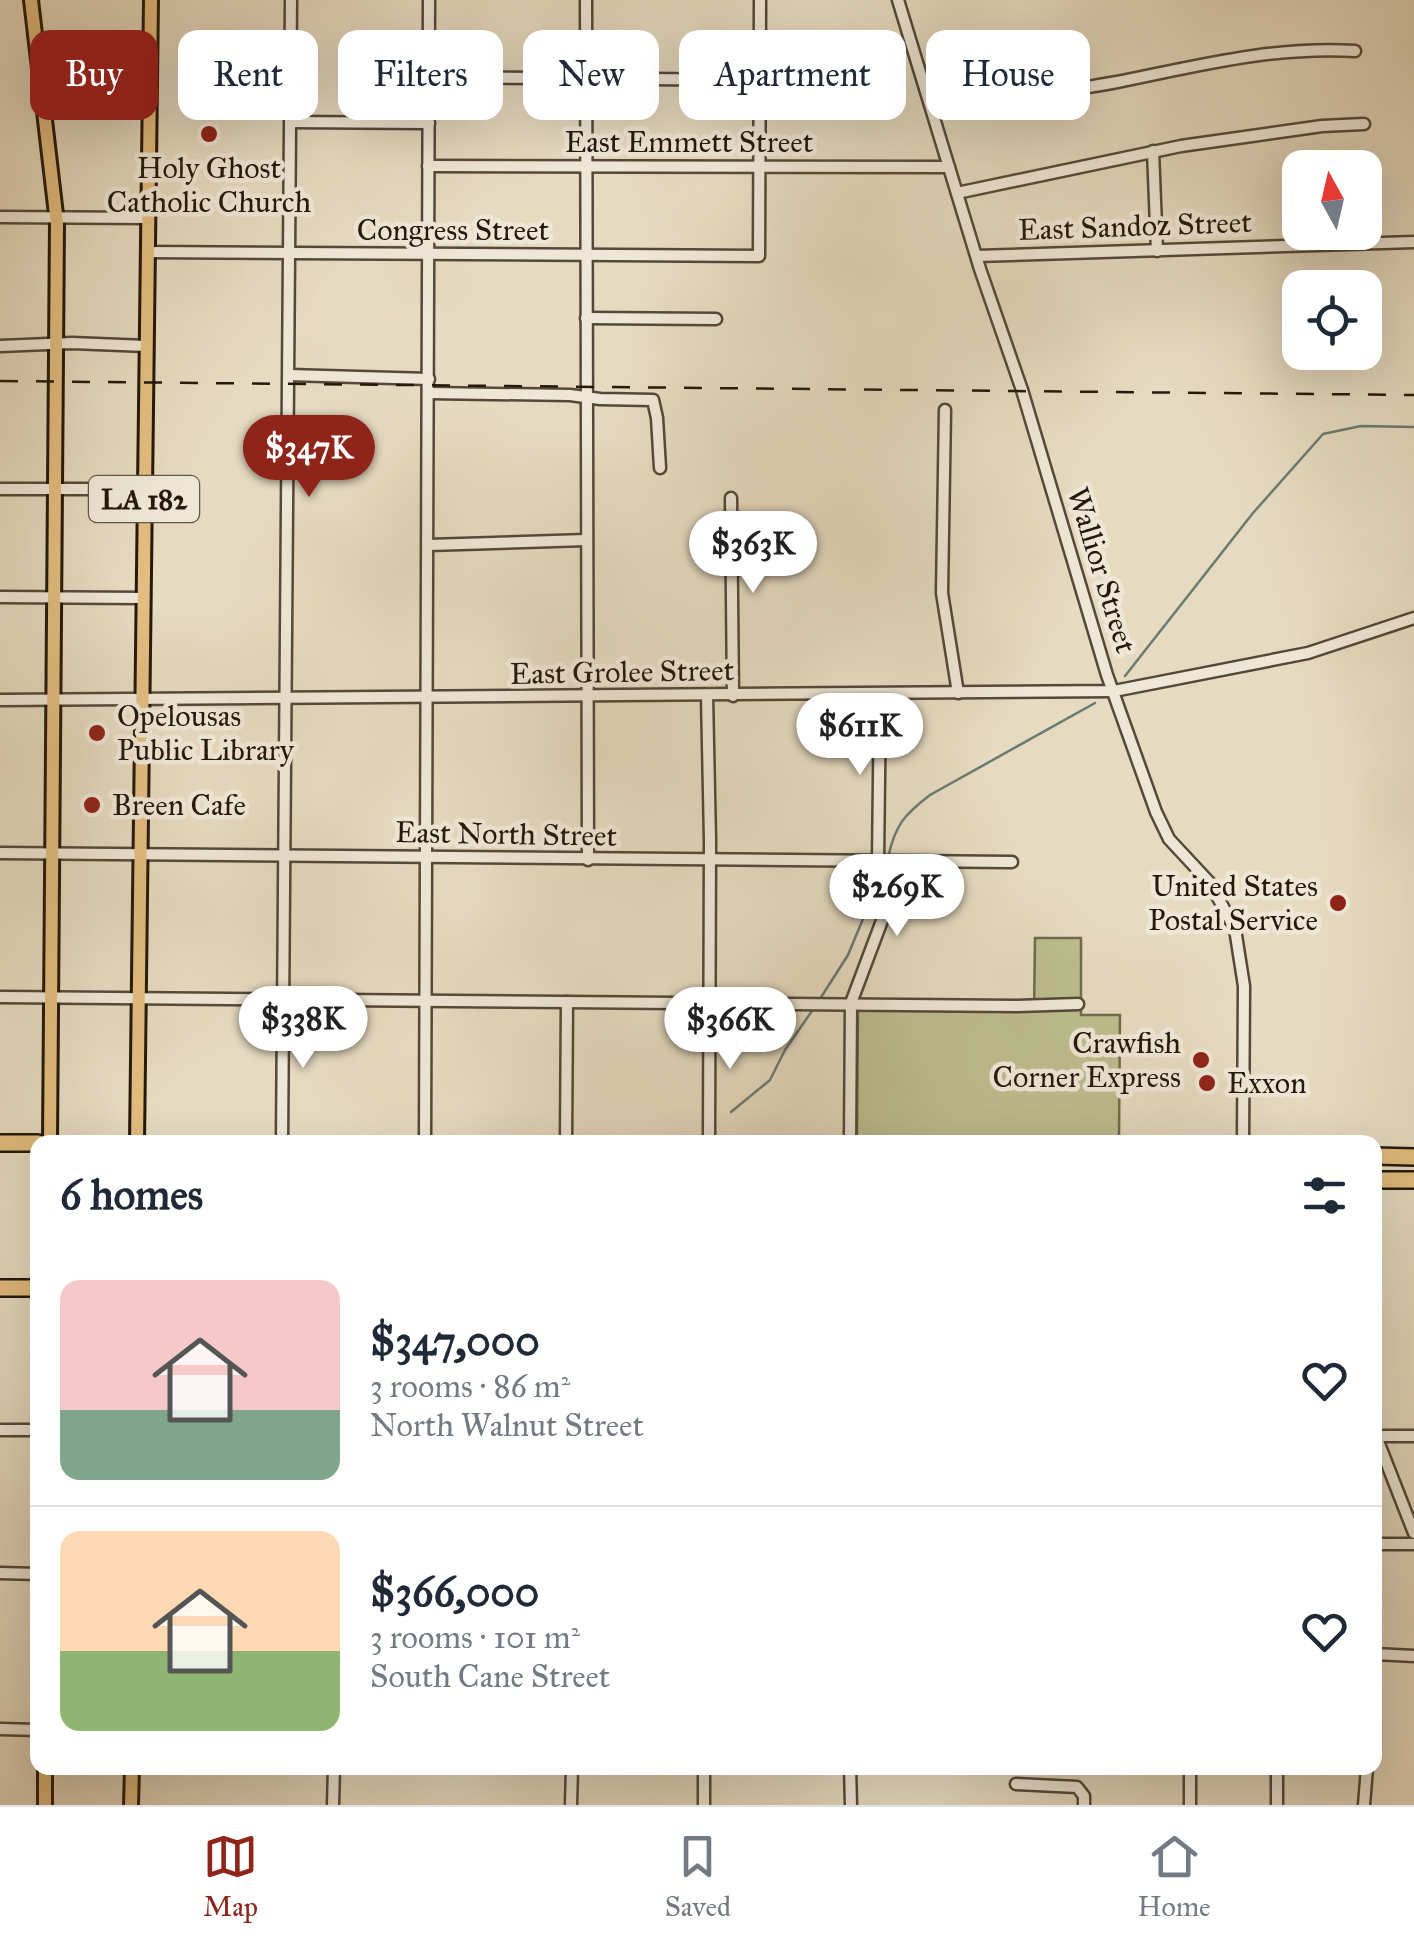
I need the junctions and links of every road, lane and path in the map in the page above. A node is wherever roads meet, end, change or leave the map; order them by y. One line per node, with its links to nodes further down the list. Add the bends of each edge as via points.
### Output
1 (31, 0): 28 (main road, LA 182)
2 (152, 0): 29 (main road, LA 182)
3 (291, 0): 18 (street)
4 (429, 0): 8 (street)
5 (586, 0): 9 (street)
6 (760, 0): 10 (street)
7 (898, 0): 13 (street, Wallior Street)
8 (429, 30)
9 (586, 30)
10 (760, 30)
11 (1355, 51): 12 (street, via 1274,52)
12 (1090, 87)
13 (926, 89)
14 (429, 120): 19 (street)
15 (585, 120): 25 (street)
16 (759, 120): 23 (street)
17 (936, 120): 24 (street, Wallior Street)
18 (291, 122): 19 (street); 35 (street)
19 (429, 123): 22 (street)
20 (1364, 124): 21 (street)
21 (1153, 151): 26 (street); 31 (street)
22 (428, 166): 25 (street, East Emmett Street); 33 (street)
23 (758, 167): 24 (street, East Emmett Street); 25 (street, East Emmett Street); 34 (street, Congress Street, via 759,256)
24 (949, 167): 26 (street, Wallior Street)
25 (585, 168): 34 (street)
26 (957, 193): 36 (street, Wallior Street)
27 (0, 217): 28 (street)
28 (56, 217): 29 (street); 39 (main road, LA 182)
29 (148, 218): 32 (main road, LA 182)
30 (1414, 242): 31 (street, East Sandoz Street)
31 (1157, 251): 36 (street, East Sandoz Street)
32 (147, 252): 35 (street, Congress Street); 41 (main road, LA 182)
33 (428, 254): 34 (street, Congress Street); 35 (street, Congress Street); 43 (street)
34 (585, 254): 37 (street)
35 (290, 255): 42 (street)
36 (976, 256): 57 (street, Wallior Street)
37 (586, 318): 38 (street); 44 (street)
38 (716, 319)
39 (56, 344): 40 (street); 41 (street); 48 (main road, LA 182)
40 (0, 346)
41 (146, 346): 49 (main road, LA 182)
42 (290, 376): 43 (street); 63 (street)
43 (429, 386): 44 (street); 52 (street)
44 (586, 392): 46 (street, via 656,403); 51 (street)
45 (945, 410): 58 (street, via 942,593)
46 (660, 468)
47 (0, 489): 48 (street)
48 (55, 489): 49 (street); 54 (main road, LA 182)
49 (144, 489): 55 (main road, LA 182)
50 (732, 498): 61 (street)
51 (586, 540): 52 (street); 62 (street)
52 (429, 545): 64 (street)
53 (0, 597): 54 (street)
54 (55, 597): 55 (street); 66 (main road, LA 182)
55 (142, 598): 67 (main road, LA 182)
56 (1414, 618): 57 (street, East Grolee Street, via 1308,653)
57 (1114, 691): 58 (street, East Grolee Street); 93 (street, Wallior Street, via 1164,830 1210,883 1238,938)
58 (958, 694): 59 (street, East Grolee Street)
59 (880, 695): 61 (street, East Grolee Street); 75 (street)
60 (707, 696): 61 (street, East Grolee Street); 62 (street, East Grolee Street); 74 (street)
61 (734, 696)
62 (588, 697): 64 (street, East Grolee Street); 73 (street)
63 (287, 699): 64 (street, East Grolee Street); 67 (street, East Grolee Street); 71 (street)
64 (428, 699): 72 (street)
65 (0, 700): 66 (street, East Grolee Street)
66 (54, 700): 67 (street, East Grolee Street); 69 (main road, LA 182)
67 (140, 700): 70 (main road, LA 182)
68 (0, 853): 69 (street, East North Street)
69 (53, 854): 70 (street, East North Street); 78 (main road, LA 182)
70 (139, 855): 71 (street, East North Street); 79 (main road, LA 182)
71 (285, 857): 72 (street, East North Street); 80 (street)
72 (427, 858): 73 (street, East North Street); 81 (street)
73 (588, 860): 74 (street, East North Street)
74 (710, 861): 75 (street, East North Street); 83 (street)
75 (889, 862): 76 (street, East North Street); 84 (street)
76 (1012, 862)
77 (0, 997): 78 (street)
78 (51, 997): 79 (street); 86 (main road, LA 182)
79 (138, 998): 80 (street); 87 (main road, LA 182)
80 (284, 999): 81 (street); 88 (street)
81 (426, 1000): 82 (street); 89 (street)
82 (567, 1002): 83 (street); 90 (street)
83 (711, 1002): 84 (street); 91 (street)
84 (851, 1002): 85 (street); 92 (street)
85 (1078, 1004)
86 (50, 1135)
87 (137, 1135)
88 (282, 1135)
89 (425, 1135)
90 (566, 1135)
91 (709, 1135)
92 (850, 1135)
93 (1243, 1135)
94 (0, 1143): 95 (highway)
95 (30, 1143)
96 (1382, 1156): 97 (highway)
97 (1414, 1157)
98 (1382, 1180): 99 (highway)
99 (1414, 1180)
100 (0, 1288): 101 (highway)
101 (30, 1288)
102 (0, 1430): 103 (street)
103 (30, 1430)
104 (1382, 1436): 105 (street)
105 (1414, 1436)
106 (1382, 1451): 107 (street)
107 (1414, 1533)
108 (1382, 1544): 109 (street)
109 (1414, 1544)
110 (0, 1574): 111 (street)
111 (30, 1574)
112 (1382, 1654): 113 (street)
113 (1414, 1656)
114 (0, 1729): 115 (street)
115 (30, 1730)
116 (46, 1775): 126 (main road)
117 (132, 1775): 127 (main road)
118 (334, 1775): 128 (street)
119 (572, 1775): 129 (street)
120 (704, 1775): 130 (street)
121 (850, 1775): 131 (street)
122 (1190, 1775): 133 (street)
123 (1276, 1775): 134 (street)
124 (1366, 1775): 135 (street)
125 (1016, 1784): 132 (street, via 1077,1786)
126 (45, 1805)
127 (131, 1805)
128 (333, 1805)
129 (572, 1805)
130 (704, 1805)
131 (851, 1805)
132 (1084, 1805)
133 (1190, 1805)
134 (1276, 1805)
135 (1364, 1805)

